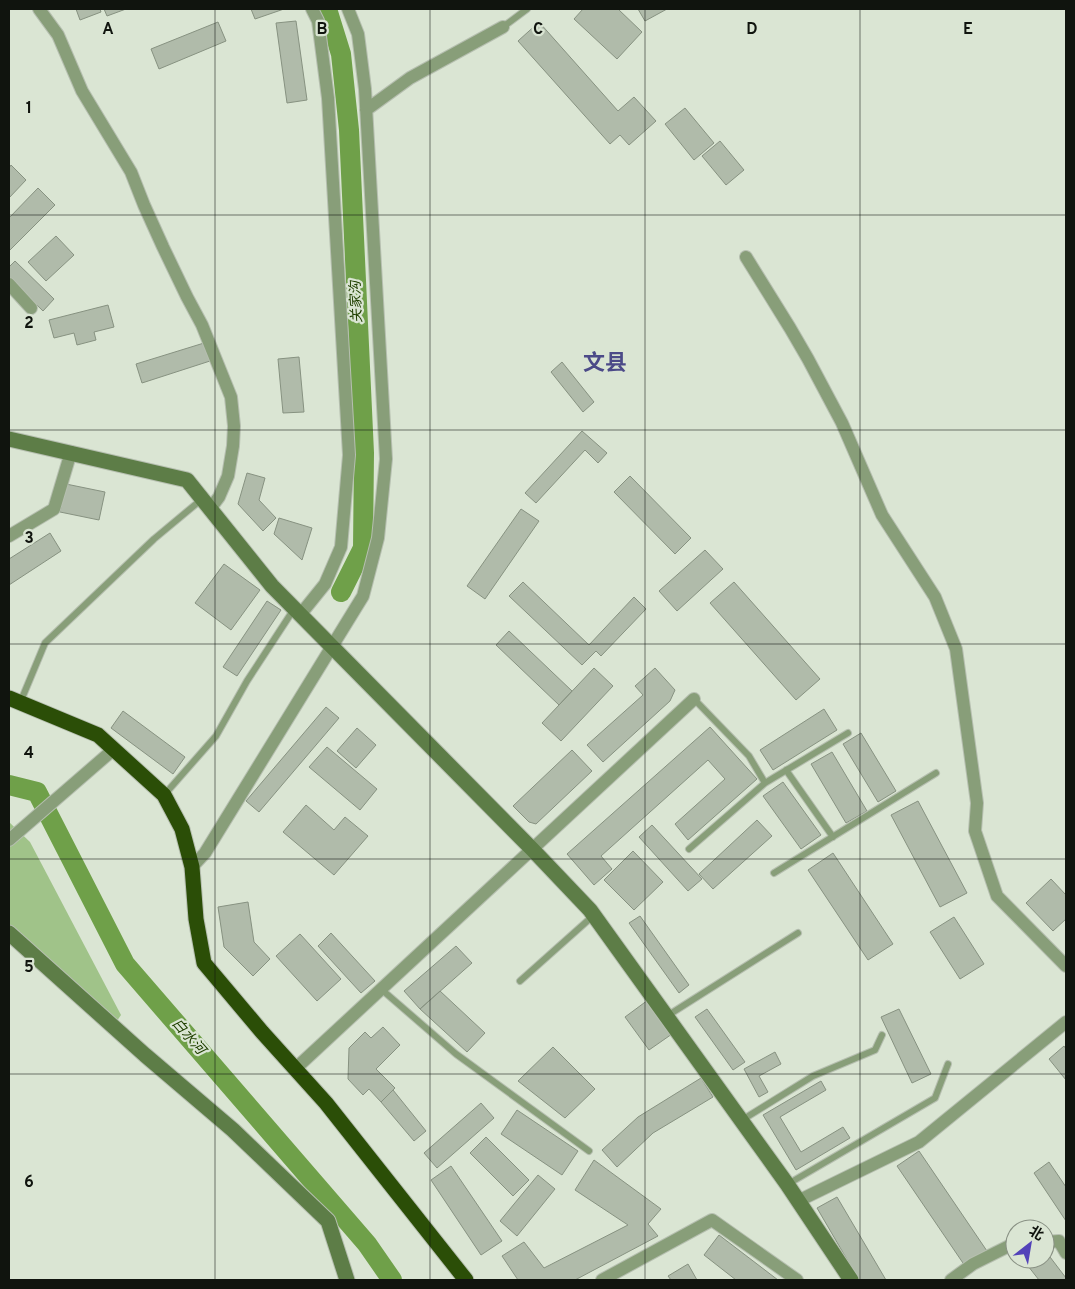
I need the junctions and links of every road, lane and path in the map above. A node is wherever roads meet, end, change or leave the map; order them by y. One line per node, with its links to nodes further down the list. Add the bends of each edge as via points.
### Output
1 (39, 9): 12 (street, via 58,35 82,91 131,172 202,325 231,397 234,433 228,476 219,497)
2 (312, 9): 14 (street, via 318,22 328,98 348,455 341,547 325,584)
3 (348, 9): 6 (street, via 358,34)
4 (527, 9): 5 (lane)
5 (503, 27): 6 (street, via 410,78)
6 (366, 110): 15 (street, via 386,459 378,538 363,596)
7 (746, 257): 33 (street, via 790,328 842,423 882,515 935,597 956,648 978,803 975,831 996,896)
8 (9, 284): 9 (street)
9 (31, 308)
10 (9, 439): 11 (street)
11 (71, 452): 12 (street, via 187,480); 13 (street, via 54,509)
12 (206, 504): 14 (street); 17 (lane, via 154,539 45,643)
13 (9, 536)
14 (297, 612): 15 (street); 23 (lane, via 247,681 216,736)
15 (332, 648): 26 (street); 28 (street, via 205,853)
16 (694, 699): 22 (lane, via 749,756); 26 (street)
17 (14, 700): 19 (highway, via 98,735)
18 (848, 733): 20 (lane)
19 (109, 754): 23 (highway); 25 (street)
20 (786, 770): 22 (lane); 24 (lane)
21 (936, 773): 24 (lane)
22 (765, 783): 27 (lane)
23 (164, 795): 28 (highway, via 182,829)
24 (833, 837): 29 (lane)
25 (9, 840)
26 (532, 849): 30 (street); 35 (street)
27 (689, 849)
28 (192, 867): 40 (highway, via 204,963)
29 (774, 873)
30 (594, 915): 34 (lane); 36 (street)
31 (9, 933): 48 (street, via 233,1130 328,1222)
32 (798, 933): 36 (lane)
33 (1066, 966)
34 (520, 981)
35 (381, 989): 40 (street); 42 (lane, via 456,1054)
36 (666, 1017): 41 (street)
37 (1066, 1022): 44 (street, via 919,1142)
38 (882, 1035): 41 (lane, via 875,1050 813,1076)
39 (948, 1064): 43 (lane, via 935,1098)
40 (295, 1069): 49 (highway, via 326,1103)
41 (741, 1121): 43 (street)
42 (589, 1151)
43 (787, 1184): 44 (street)
44 (798, 1201): 52 (street)
45 (1055, 1241): 47 (street, via 1059,1241)
46 (1005, 1248): 53 (street, via 973,1264)
47 (1066, 1253)
48 (347, 1280)
49 (466, 1280)
50 (602, 1280): 51 (street, via 712,1220)
51 (797, 1280)
52 (851, 1280)
53 (951, 1280)

